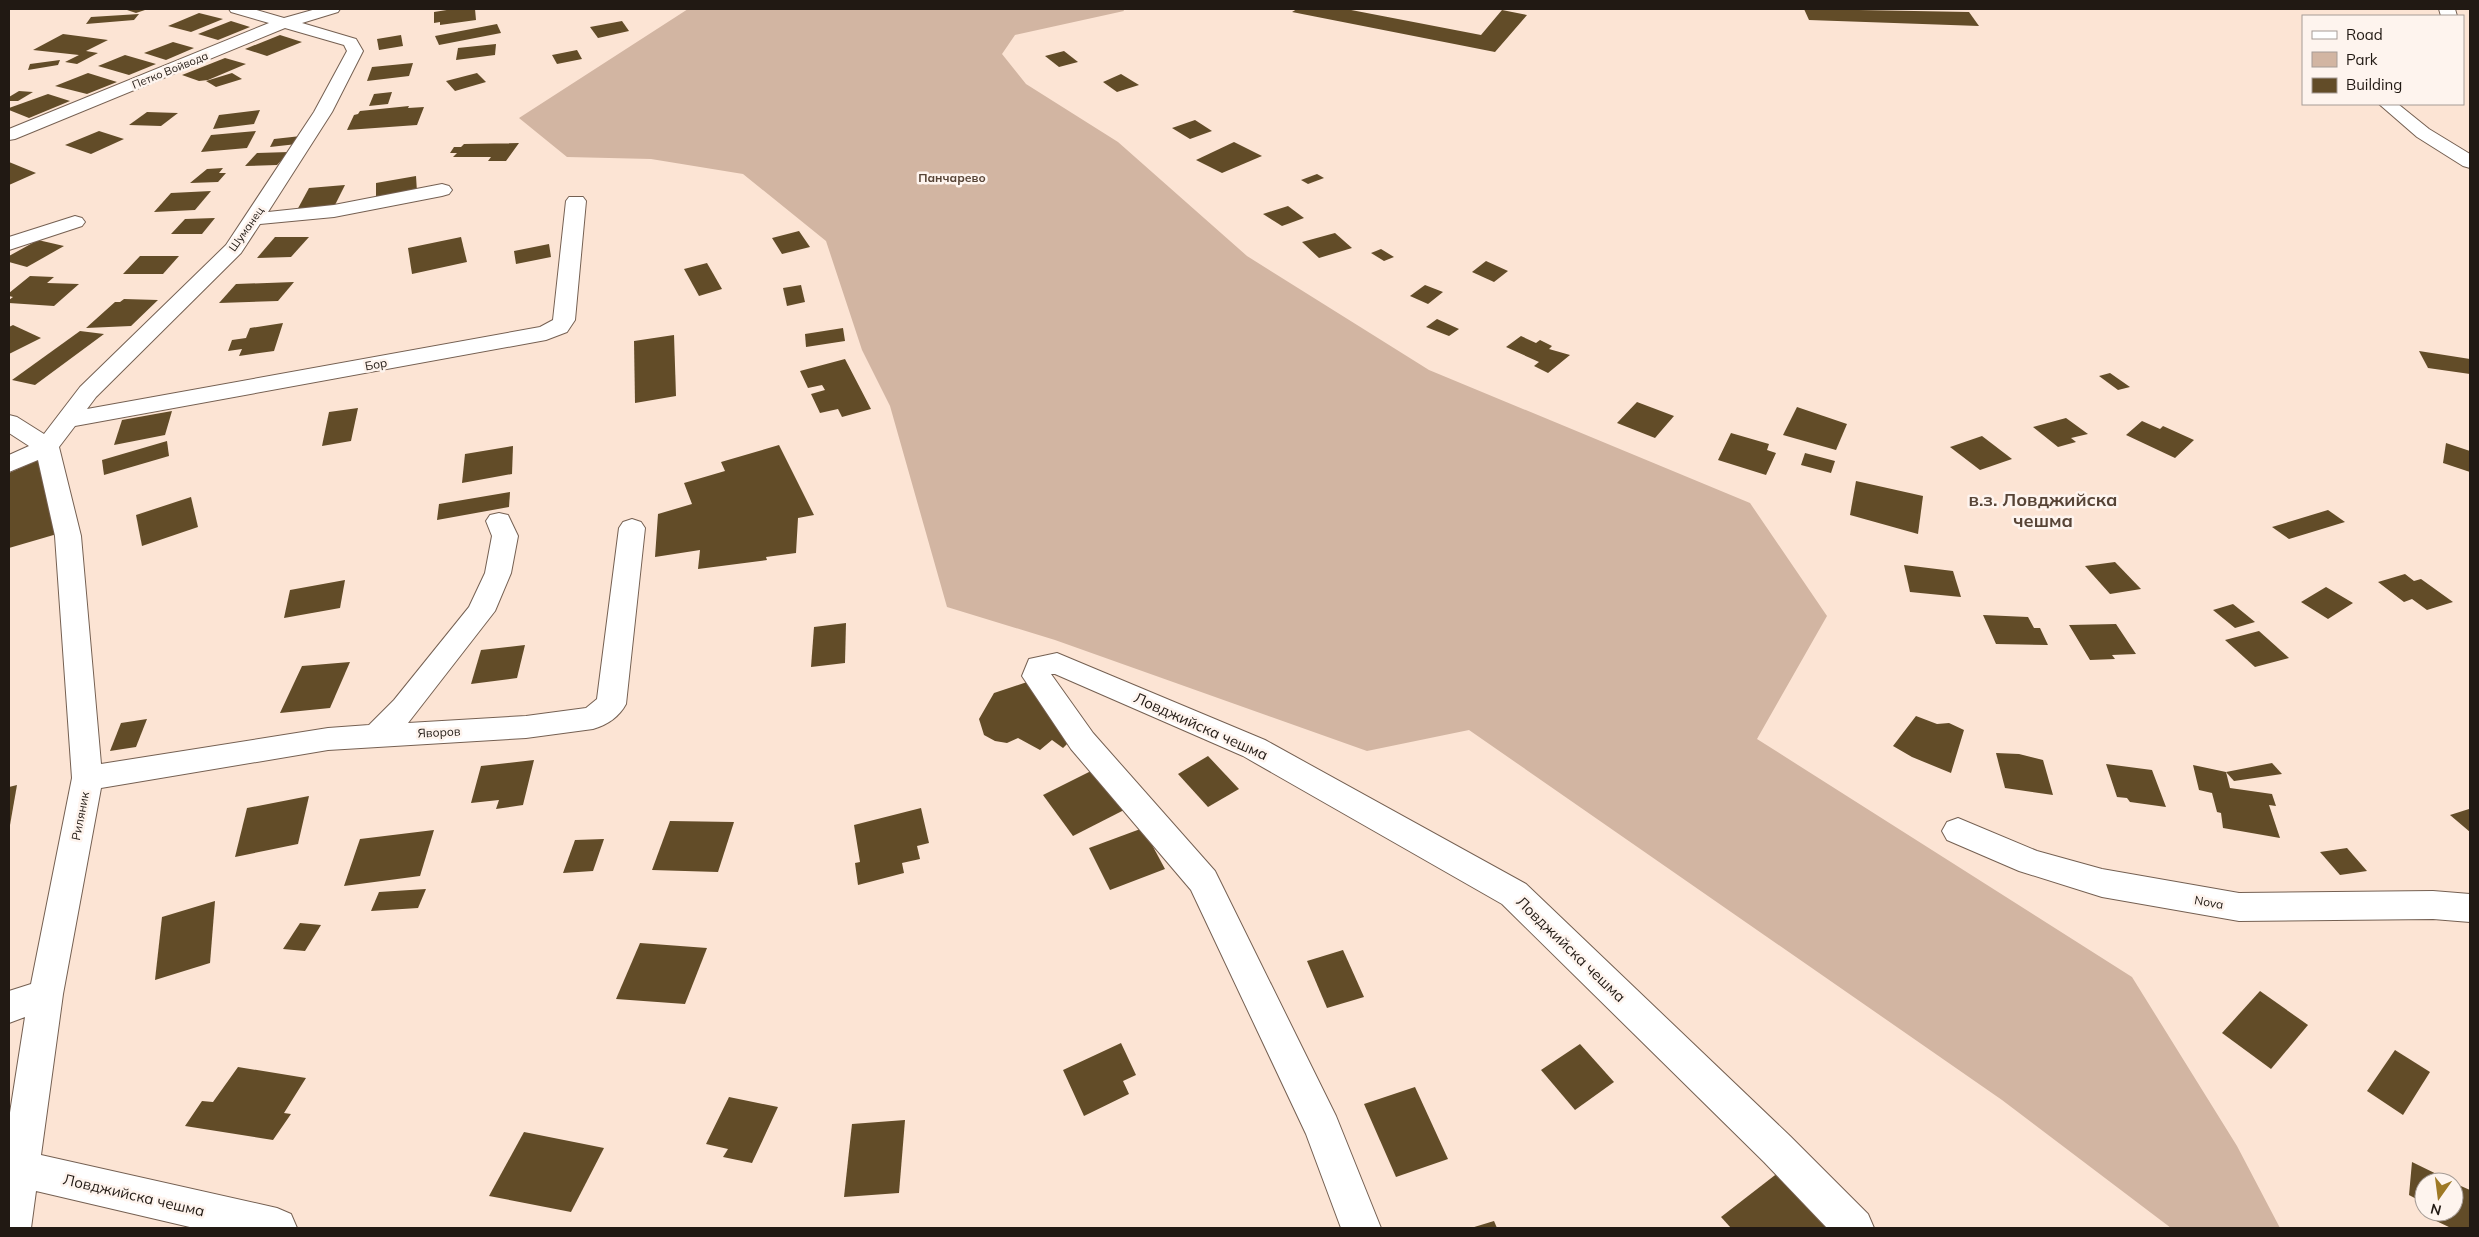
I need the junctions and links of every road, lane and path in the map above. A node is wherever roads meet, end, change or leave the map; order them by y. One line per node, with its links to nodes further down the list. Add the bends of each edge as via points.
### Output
1 (237, 9): 3 (street, Шуманец)
2 (332, 9): 3 (street, Петко Войвода)
3 (284, 23): 5 (street, Петко Войвода); 9 (street, Шуманец, via 350,42 355,51 323,112)
4 (2389, 105): 6 (street, via 2423,133)
5 (9, 135)
6 (2470, 162)
7 (442, 190): 9 (street, via 334,211)
8 (576, 201): 12 (street, Бор, via 564,320 559,327 546,333)
9 (253, 219): 12 (street, Шуманец, via 234,249 88,392)
10 (74, 222): 11 (street)
11 (9, 244)
12 (67, 420): 14 (street, Шуманец)
13 (9, 422): 14 (street)
14 (47, 447): 15 (street, Шуманец); 19 (street, Риляник, via 68,536)
15 (9, 464)
16 (498, 521): 18 (street, via 505,536 498,573 481,611)
17 (632, 528): 18 (street, Яворов, via 611,704 593,718 526,727)
18 (378, 736): 19 (street, Яворов, via 328,739)
19 (87, 778): 22 (street, Риляник)
20 (1958, 831): 21 (street, Nova, via 2030,862 2102,884 2239,907 2433,904)
21 (2470, 908)
22 (46, 994): 23 (street); 24 (street, Риляник)
23 (9, 1007)
24 (20, 1169): 25 (street, Риляник); 26 (street, Ловджийска чешма)
25 (10, 1228)
26 (277, 1228)
27 (1361, 1228): 28 (street, Ловджийска чешма, via 1323,1129 1203,881 1082,741 1036,676 1039,666 1057,663 1254,748 1514,894)
28 (1854, 1228)

